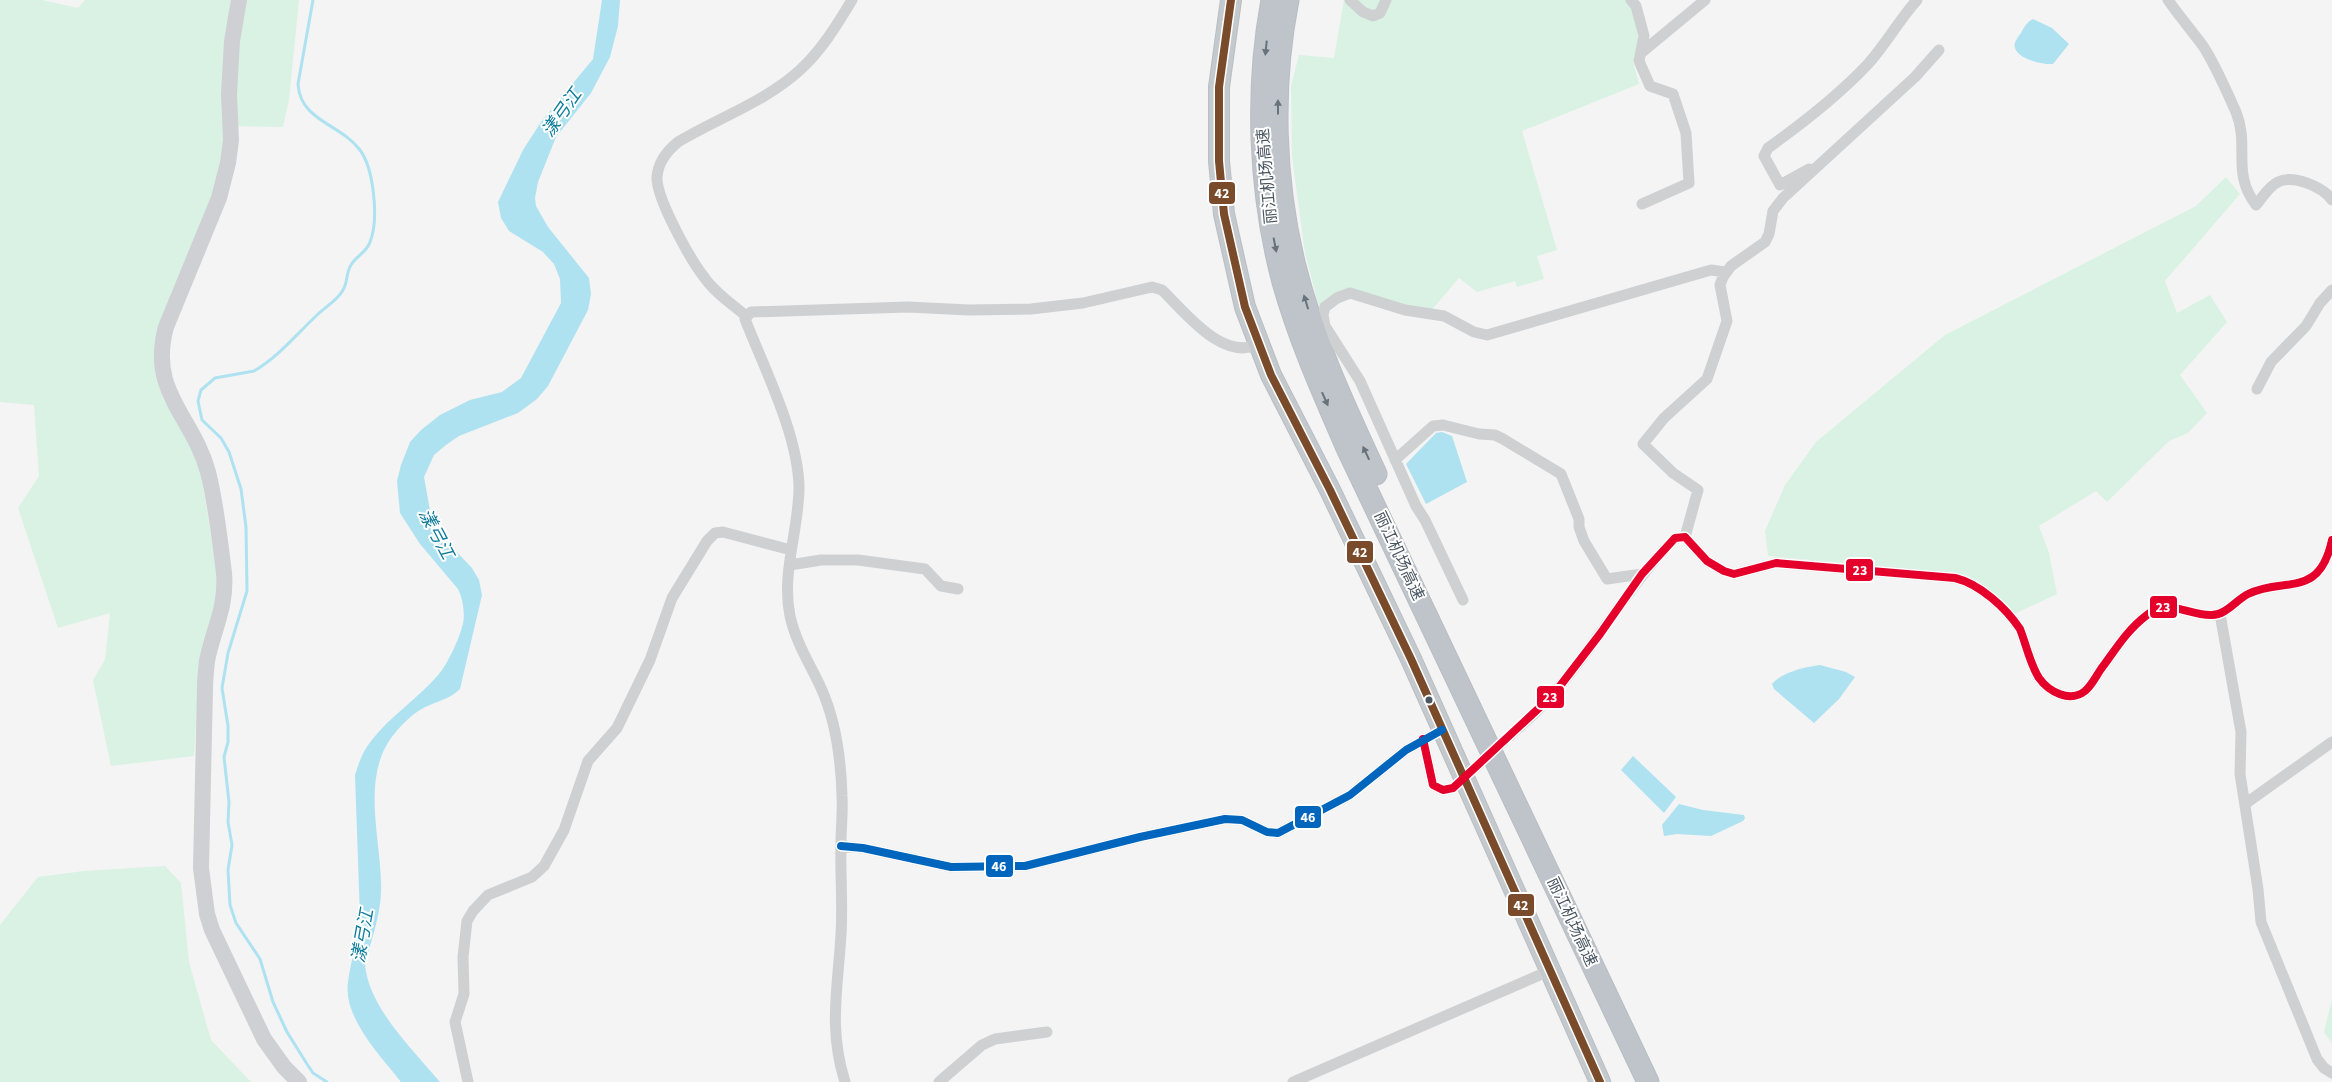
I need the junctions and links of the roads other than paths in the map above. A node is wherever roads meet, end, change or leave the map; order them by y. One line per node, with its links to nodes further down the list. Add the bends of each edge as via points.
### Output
1 (239, 0): 41 (main road, via 232,41 228,163 219,198 166,327 162,366 170,394 208,472 224,574 222,613 207,661 205,688 201,854 204,898 212,930 264,1039)
2 (852, 0): 19 (street, via 817,52 798,72 778,87 678,142 660,164 657,176 659,190 684,245 704,278)
3 (1230, 0): 20 (highway, via 1219,87 1219,161 1224,214 1236,274)
4 (1272, 0): 47 (highway, 丽江机场高速, one-way to 47, via 1262,95 1264,164 1275,246 1298,327 1347,448)
5 (1288, 0): 48 (highway, 丽江机场高速, one-way to 5, via 1379,482 1312,322 1290,243 1279,146 1280,65)
6 (1350, 0): 7 (street, via 1373,16 1380,13)
7 (1386, 0)
8 (1631, 0): 13 (street, via 1636,6 1644,36)
9 (1705, 0): 13 (street)
10 (1917, 0): 14 (street, via 1869,63 1812,116 1768,148 1764,156 1780,185 1807,169)
11 (2168, 0): 15 (street, via 2203,47 2236,112 2242,144 2242,178 2256,205 2277,182 2291,179 2304,182)
12 (1939, 50): 14 (street, via 1915,77)
13 (1641, 53): 16 (street, via 1640,64 1650,86 1673,94 1686,133 1689,183)
14 (1816, 169): 17 (street, via 1776,206 1765,242)
15 (2332, 198)
16 (1642, 204)
17 (1725, 272): 22 (street, via 1711,270 1487,335 1474,332 1444,316 1405,310 1350,293 1337,298 1325,307 1325,326 1360,381); 23 (street, via 1720,285 1727,321 1707,379 1664,418 1643,444 1673,473 1698,490)
18 (2332, 290): 21 (street, via 2306,326 2271,362)
19 (746, 316): 20 (street, via 751,312 908,307 969,310 1031,308 1083,303 1152,287 1162,290 1217,341 1236,348); 25 (street, via 794,452 799,488)
20 (1258, 345): 31 (highway, via 1280,396 1371,574)
21 (2256, 388)
22 (1395, 460): 27 (street, via 1433,426 1495,435 1562,474 1584,541 1607,579); 29 (street)
23 (1685, 537): 27 (street, via 1675,538); 30 (street, via 1707,561 1734,574 1776,563 1955,578 1968,582 1980,588 2019,626 2040,678 2060,695 2074,695 2087,690 2132,626 2156,608 2212,616)
24 (2332, 540): 30 (street, via 2329,555 2311,577 2297,585 2247,594)
25 (791, 550): 26 (street); 42 (street, via 723,532 715,533 707,541 672,598 650,660 617,728 588,760 564,830 544,866 532,877 488,895 469,918 463,958 464,994 455,1020)
26 (790, 565): 28 (street, via 821,560 858,560 925,569 941,586); 37 (street, via 787,602 790,617 803,655 826,699 839,754)
27 (1642, 574): 32 (street, via 1564,681)
28 (958, 589)
29 (1463, 600)
30 (2220, 614): 36 (street, via 2241,732 2240,774)
31 (1442, 730): 33 (street); 38 (highway)
32 (1516, 730)
33 (1423, 739): 35 (street, via 1433,785 1442,790); 37 (street, via 1350,795 1278,833 1267,832 1242,820 1225,819 1025,866 951,867)
34 (2332, 742): 36 (street)
35 (1453, 788)
36 (2245, 804): 40 (street, via 2261,922 2317,1059)
37 (841, 846): 43 (street, via 843,901 834,1018 836,1049)
38 (1549, 971): 45 (street); 46 (highway)
39 (1047, 1032): 44 (street, via 995,1039 972,1052)
40 (2332, 1073)
41 (299, 1082)
42 (468, 1082)
43 (845, 1082)
44 (939, 1082)
45 (1293, 1082)
46 (1600, 1082)
47 (1648, 1082)
48 (1664, 1082)

